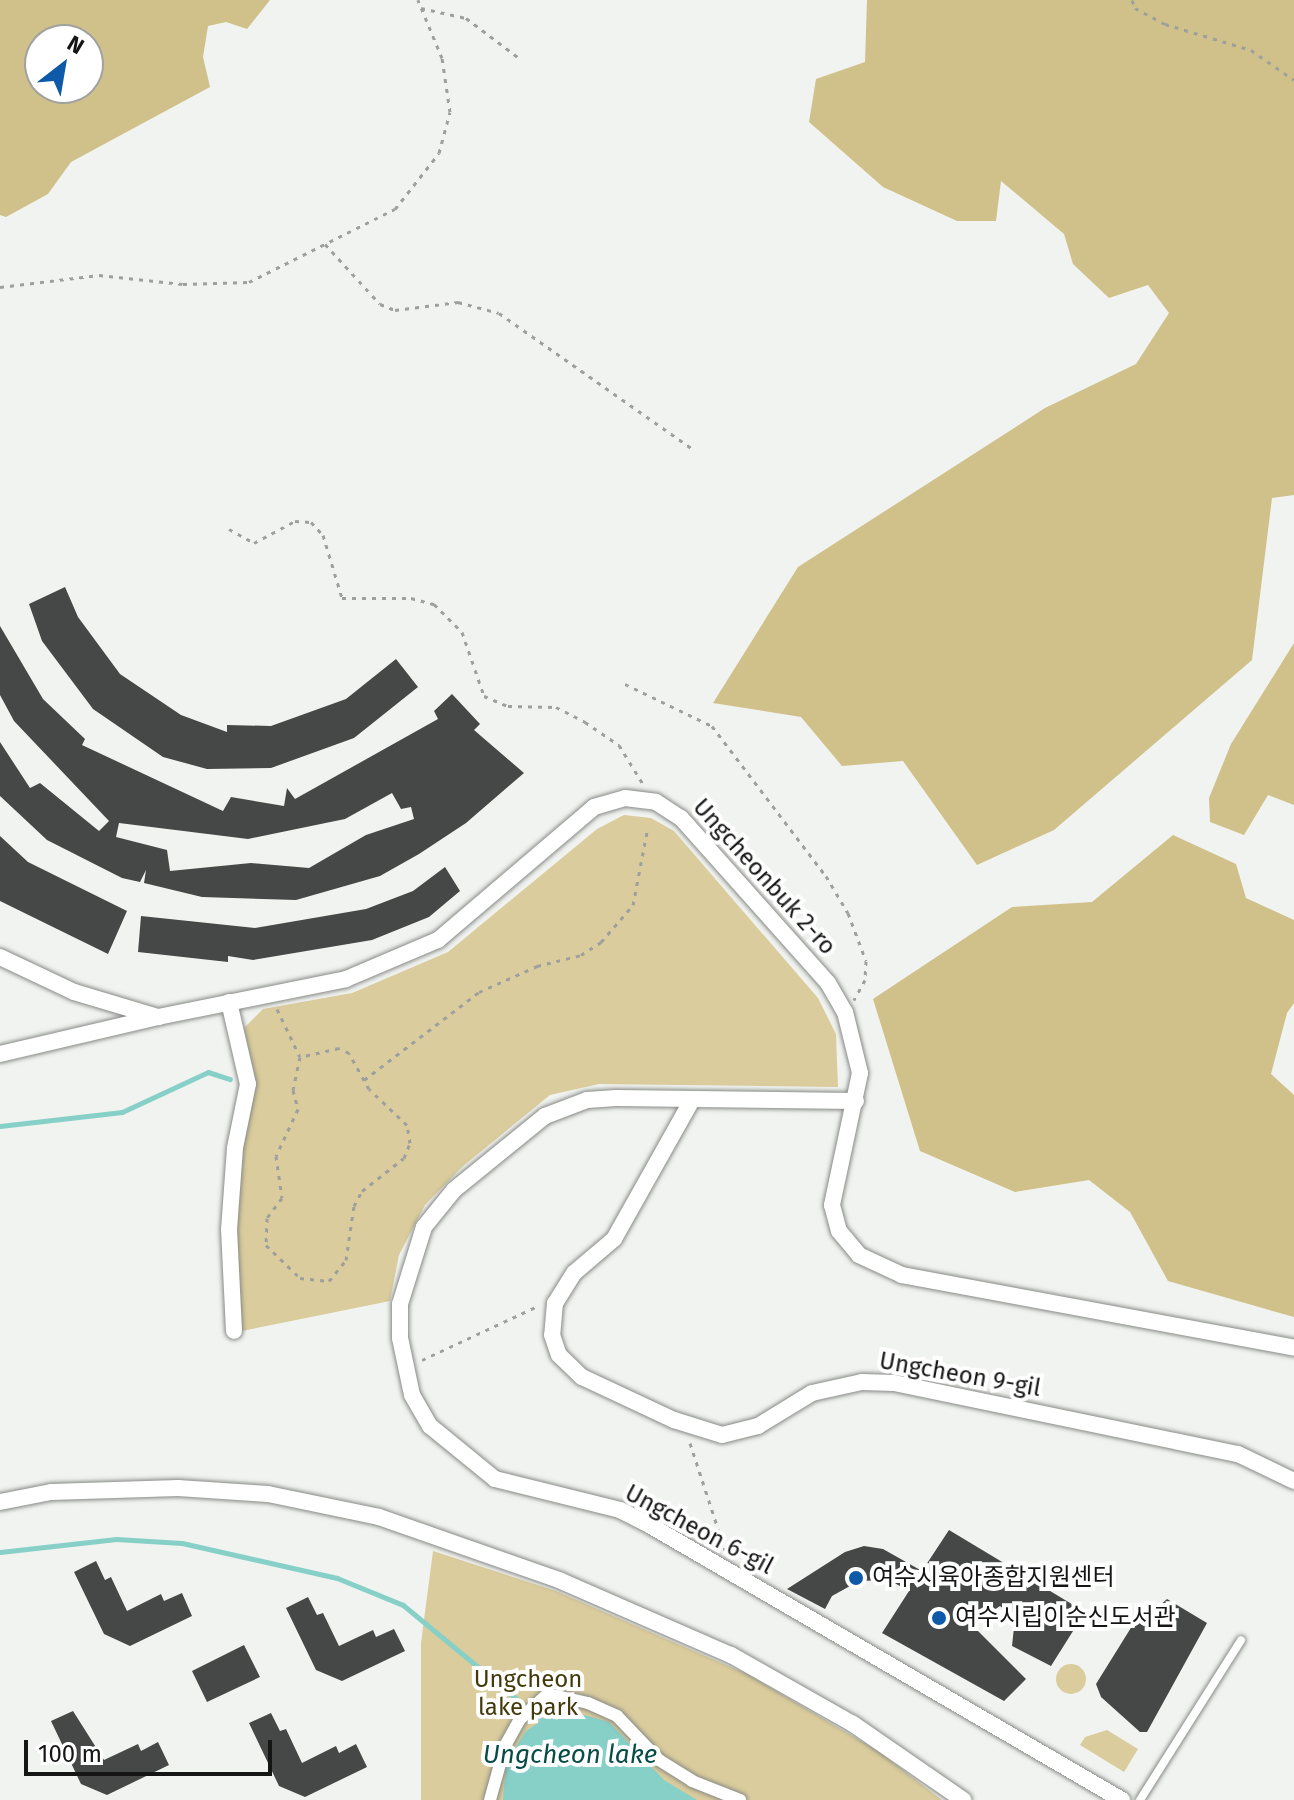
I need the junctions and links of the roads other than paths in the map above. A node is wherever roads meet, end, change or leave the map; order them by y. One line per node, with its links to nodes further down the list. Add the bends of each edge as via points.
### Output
1 (0, 957): 3 (street, via 38,978)
2 (229, 1002): 3 (street); 6 (street, Ungcheonbuk 2-ro, via 346,979 410,955 458,926 594,807 625,798 647,799 681,818 828,983 845,1012 857,1050); 7 (street, via 248,1084 235,1148 229,1229)
3 (158, 1017): 4 (street)
4 (0, 1054)
5 (692, 1100): 6 (street, Ungcheon 6-gil); 9 (street, Ungcheon 9-gil, via 614,1239 574,1273 555,1303 552,1335 565,1364 595,1384 706,1434 737,1433 812,1393 862,1382 894,1383 1238,1454); 15 (street, Ungcheon 6-gil, via 616,1098 569,1105 545,1116 454,1190 424,1227 400,1304 404,1368 430,1426 475,1467 528,1490 620,1510)
6 (856, 1101): 8 (street, Ungcheonbuk 2-ro, via 832,1205 839,1231 868,1261 902,1275)
7 (234, 1331)
8 (1294, 1348)
9 (1294, 1481)
10 (0, 1502): 14 (street, via 94,1489 194,1489 268,1494 379,1517 559,1580 731,1655 853,1724)
11 (1241, 1640): 16 (lane)
12 (490, 1800): 13 (street, via 495,1773 520,1719 548,1694 617,1716 659,1760 692,1781)
13 (740, 1800)
14 (963, 1800)
15 (1122, 1800)
16 (1140, 1800)

